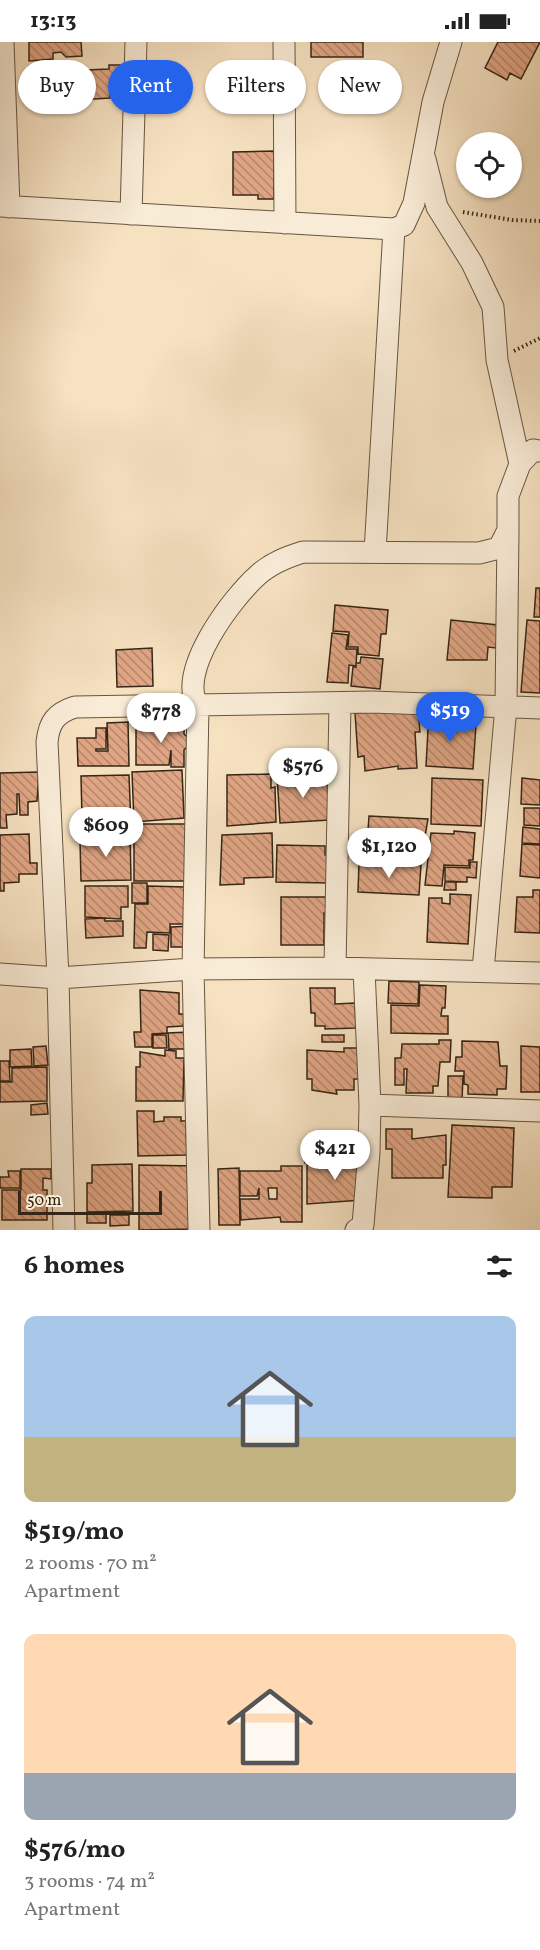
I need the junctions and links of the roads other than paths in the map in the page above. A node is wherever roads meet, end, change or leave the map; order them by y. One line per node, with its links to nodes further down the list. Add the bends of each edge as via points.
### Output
1 (3, 42): 6 (street)
2 (136, 42): 7 (street)
3 (284, 42): 8 (street)
4 (451, 42): 5 (street)
5 (423, 152): 9 (street, via 409,214 404,225); 11 (street, via 437,207 472,263 493,307 497,360)
6 (5, 207): 7 (street)
7 (131, 214): 8 (street)
8 (285, 223): 9 (street)
9 (394, 229): 13 (street)
10 (540, 451): 11 (street, via 533,450)
11 (520, 464): 12 (street, via 508,496)
12 (508, 530): 13 (street, via 499,548 478,553); 16 (street)
13 (375, 552): 15 (street, via 303,552 280,559 258,575 215,627 194,670 191,696)
14 (340, 704): 15 (street); 16 (street); 18 (street)
15 (198, 706): 19 (street); 24 (street, via 75,707 62,711 48,728)
16 (506, 706): 17 (street); 21 (street)
17 (540, 708)
18 (335, 968): 19 (street); 20 (street)
19 (193, 969): 24 (street); 28 (street)
20 (364, 969): 21 (street); 25 (street)
21 (483, 971): 22 (street)
22 (540, 973)
23 (0, 974): 24 (street)
24 (58, 978): 27 (street)
25 (370, 1105): 26 (street); 29 (street, via 366,1200 363,1226)
26 (540, 1111)
27 (64, 1230)
28 (199, 1230)
29 (356, 1230)

